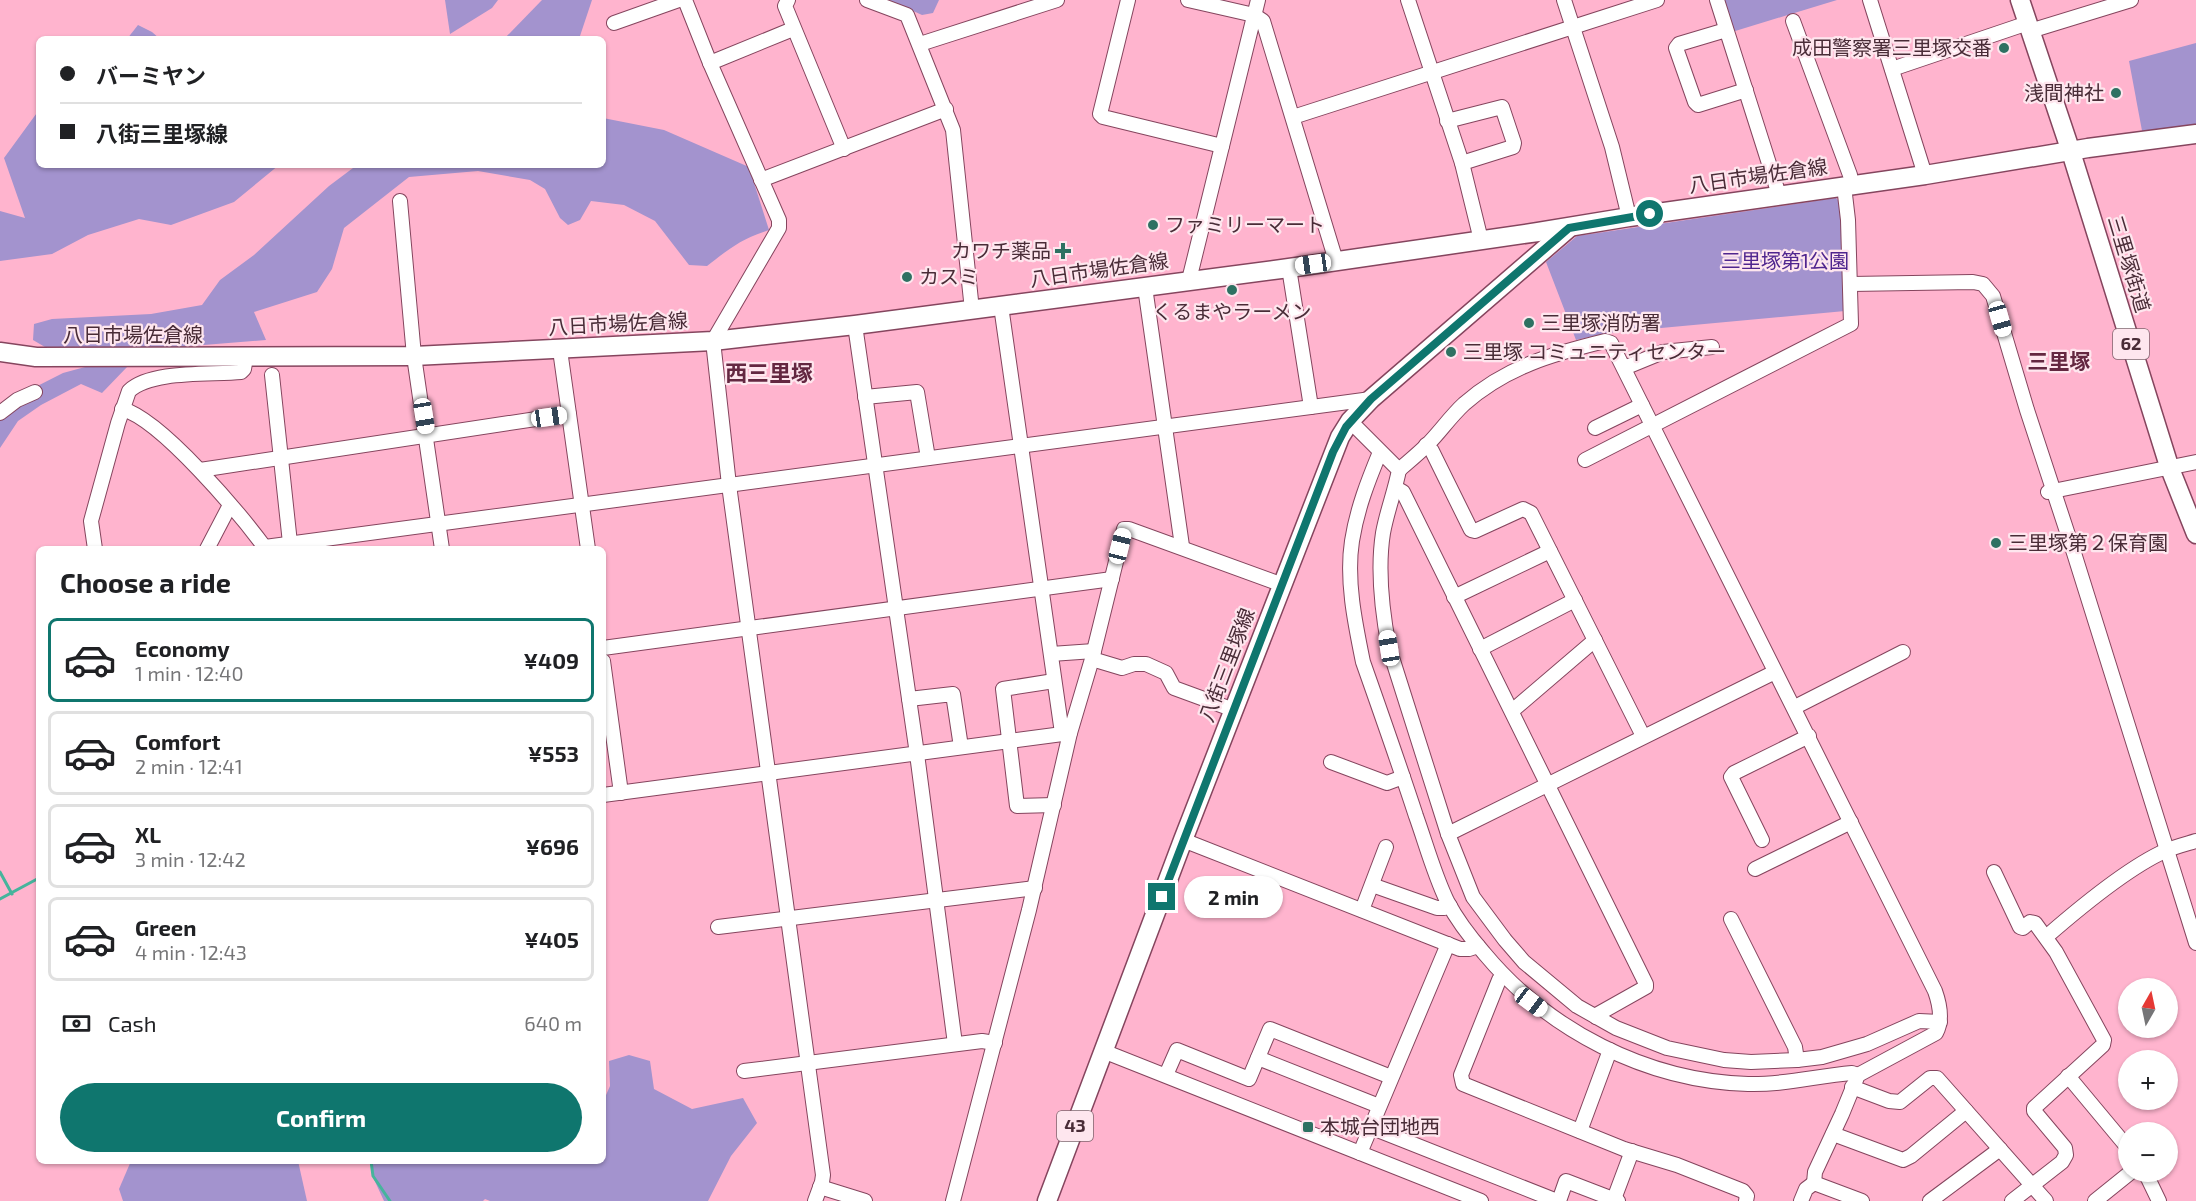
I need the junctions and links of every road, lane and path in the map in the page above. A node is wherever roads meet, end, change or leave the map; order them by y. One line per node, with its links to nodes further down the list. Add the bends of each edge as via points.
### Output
1 (679, 0): 18 (street)
2 (685, 0): 24 (street)
3 (788, 0): 21 (street, via 785,6)
4 (867, 0): 23 (street, via 907,15)
5 (1057, 0): 23 (street)
6 (1128, 0): 32 (street, via 1100,114)
7 (1188, 0): 16 (street)
8 (1258, 0): 16 (street)
9 (1408, 0): 26 (street)
10 (1564, 0): 19 (street)
11 (1657, 0): 19 (street)
12 (1717, 0): 22 (street)
13 (1870, 0): 25 (street)
14 (2020, 0): 20 (main road, 62)
15 (2131, 0): 20 (street)
16 (1254, 15): 29 (street, via 1266,27); 32 (street)
17 (1793, 21): 38 (street, via 1850,175)
18 (614, 23)
19 (1573, 27): 26 (street); 41 (street, via 1612,147)
20 (2029, 27): 25 (street); 34 (main road, 三里塚街道 / 62)
21 (793, 29): 24 (street); 33 (street)
22 (1726, 30): 27 (street); 27 (street, via 1676,48 1698,105)
23 (920, 44): 28 (street)
24 (710, 63): 37 (street)
25 (1892, 69): 36 (street)
26 (1433, 73): 29 (street); 30 (street)
27 (1746, 90): 39 (street)
28 (946, 109): 33 (street); 50 (street, via 953,130)
29 (1293, 117): 44 (street)
30 (1447, 121): 35 (street); 35 (street, via 1502,107 1512,147)
31 (2196, 134): 34 (main road, 八日市場佐倉線)
32 (1222, 146): 46 (street)
33 (844, 149): 37 (street)
34 (2071, 152): 36 (main road, 八日市場佐倉線); 81 (main road, 三里塚街道 / 62)
35 (1461, 163): 43 (street)
36 (1924, 175): 38 (main road, 八日市場佐倉線)
37 (761, 180): 52 (street, via 779,228)
38 (1848, 186): 39 (main road, 八日市場佐倉線); 47 (street)
39 (1779, 195): 41 (main road, 八日市場佐倉線)
40 (400, 201): 57 (street)
41 (1629, 217): 42 (main road, 八日市場佐倉線)
42 (1569, 228): 43 (main road, 八日市場佐倉線); 62 (main road, 八街三里塚線 / 43)
43 (1481, 240): 44 (main road, 八日市場佐倉線)
44 (1336, 261): 45 (main road, 八日市場佐倉線)
45 (1289, 268): 46 (main road, 八日市場佐倉線); 64 (street)
46 (1189, 280): 48 (main road, 八日市場佐倉線)
47 (1851, 284): 70 (street, via 1851,321 1847,327); 86 (street, via 1973,282 1987,286)
48 (1145, 287): 49 (main road, 八日市場佐倉線); 69 (street)
49 (1000, 306): 50 (main road, 八日市場佐倉線); 74 (street)
50 (972, 310): 51 (main road, 八日市場佐倉線)
51 (855, 325): 52 (main road, 八日市場佐倉線); 61 (street)
52 (713, 341): 54 (main road, 八日市場佐倉線); 84 (street)
53 (1712, 348): 58 (street, via 1663,352)
54 (560, 350): 57 (main road, 八日市場佐倉線); 67 (street)
55 (0, 352): 56 (main road, 八日市場佐倉線, via 36,357)
56 (246, 357): 57 (main road, 八日市場佐倉線); 65 (street, via 241,372 166,377 135,386)
57 (414, 357): 72 (street)
58 (1624, 368): 63 (street); 73 (street, via 1611,343 1605,341 1527,363 1465,403)
59 (272, 375): 76 (street)
60 (35, 392): 66 (street)
61 (865, 397): 77 (street, via 917,392); 80 (street)
62 (1371, 399): 64 (street); 68 (main road, 八街三里塚線 / 43)
63 (1642, 405): 70 (street); 71 (street)
64 (1311, 407): 69 (street)
65 (122, 409): 82 (street, via 152,426); 92 (street, via 91,521)
66 (0, 413)
67 (569, 414): 72 (street); 87 (street)
68 (1350, 422): 75 (street); 101 (main road, 八街三里塚線 / 43, via 1333,452)
69 (1165, 426): 74 (street); 98 (street)
70 (1653, 426): 78 (street); 113 (street)
71 (1595, 429)
72 (427, 435): 76 (street); 89 (street)
73 (1426, 445): 83 (street); 99 (street, via 1471,530 1527,510)
74 (1021, 446): 77 (street); 102 (street)
75 (1380, 452): 83 (street); 128 (street, via 1365,489 1352,543 1354,614 1363,662)
76 (281, 458): 82 (street); 91 (street)
77 (928, 458): 80 (street)
78 (1585, 460)
79 (2196, 462): 81 (street)
80 (875, 465): 84 (street); 105 (street)
81 (2169, 466): 86 (street); 90 (main road, 三里塚街道 / 62)
82 (200, 470): 88 (street)
83 (1399, 470): 85 (street)
84 (729, 485): 87 (street); 106 (street)
85 (1396, 488): 103 (street, via 1403,492); 134 (street, via 1381,551 1384,622)
86 (2051, 492): 139 (street)
87 (582, 504): 89 (street); 97 (street)
88 (230, 505): 93 (street); 94 (street)
89 (439, 523): 91 (street); 96 (street)
90 (2196, 534)
91 (290, 543): 95 (street)
92 (95, 546)
93 (209, 546)
94 (263, 546)
95 (275, 546)
96 (442, 546)
97 (588, 546)
98 (1182, 546): 100 (street, via 1124,530); 101 (street)
99 (1550, 551): 103 (street); 104 (street)
100 (1112, 579): 102 (street); 112 (street)
101 (1283, 585): 118 (main road, 八街三里塚線 / 43)
102 (1041, 587): 105 (street); 111 (street)
103 (1454, 597): 109 (street)
104 (1575, 600): 107 (street); 109 (street)
105 (896, 607): 106 (street); 116 (street)
106 (748, 628): 108 (street); 127 (street)
107 (1595, 640): 119 (street); 121 (street)
108 (606, 648)
109 (1480, 649): 119 (street)
110 (1903, 652): 117 (street)
111 (1051, 654): 112 (street); 114 (street)
112 (1093, 655): 118 (street, via 1122,668 1146,663 1166,673 1174,688); 120 (street)
113 (1775, 672): 117 (street); 121 (street)
114 (1054, 681): 120 (street); 123 (street, via 1003,688)
115 (606, 683): 130 (street)
116 (909, 699): 124 (street, via 952,694); 125 (street)
117 (1795, 707): 122 (street)
118 (1234, 710): 135 (main road, 八街三里塚線 / 43)
119 (1512, 711): 129 (street)
120 (1066, 733): 123 (street); 132 (street)
121 (1643, 736): 129 (street)
122 (1809, 736): 133 (street); 136 (street, via 1731,777)
123 (1008, 740): 124 (street); 132 (street, via 1017,806)
124 (961, 747): 125 (street)
125 (917, 754): 127 (street); 144 (street)
126 (1331, 762): 128 (street, via 1387,783)
127 (768, 774): 130 (street); 147 (street)
128 (1403, 777): 145 (street)
129 (1547, 786): 134 (street); 155 (street, via 1646,984)
130 (621, 793): 131 (street)
131 (606, 795)
132 (1054, 806): 143 (street)
133 (1851, 822): 140 (street); 156 (street, via 1935,992)
134 (1448, 834): 155 (street, via 1473,897 1505,940 1542,979)
135 (1184, 840): 146 (street); 160 (main road, 八街三里塚線 / 43)
136 (1762, 840)
137 (2196, 841): 139 (street)
138 (1386, 847): 142 (street)
139 (2167, 850): 150 (street, via 2124,876); 152 (street)
140 (1755, 869)
141 (1994, 872): 150 (street, via 2020,927 2033,922)
142 (1372, 885): 145 (street, via 1437,908); 146 (street)
143 (1035, 888): 144 (street); 157 (street)
144 (935, 900): 147 (street); 158 (street)
145 (1450, 906): 153 (street)
146 (1362, 910): 151 (street)
147 (787, 919): 149 (street); 163 (street)
148 (1731, 919): 162 (street, via 1796,1047)
149 (718, 927)
150 (2046, 937): 166 (street, via 2104,1040)
151 (1448, 944): 153 (street, via 1464,950); 167 (street)
152 (2196, 944)
153 (1478, 946): 154 (street)
154 (1503, 976): 159 (street, via 1551,1017); 172 (street, via 1461,1082)
155 (1596, 1017): 162 (street, via 1642,1039 1700,1055 1751,1062)
156 (1940, 1022): 162 (street, via 1919,1021 1853,1048); 168 (street, via 1933,1036)
157 (995, 1043): 158 (street); 188 (street)
158 (955, 1044): 163 (street)
159 (1610, 1050): 168 (street, via 1678,1074 1722,1082 1768,1084 1845,1073); 172 (street)
160 (1103, 1051): 165 (street); 189 (main road, 八街三里塚線 / 43)
161 (1258, 1058): 165 (street, via 1249,1079 1177,1050); 167 (street, via 1270,1029); 169 (street)
162 (1797, 1060)
163 (807, 1064): 164 (street); 182 (street, via 823,1175)
164 (744, 1071)
165 (1166, 1075): 177 (street)
166 (2068, 1076): 174 (street); 181 (street, via 2034,1111 2065,1148 2066,1158)
167 (1391, 1077): 169 (street)
168 (1855, 1081): 170 (street, via 1889,1101 1900,1102 1934,1076); 173 (street)
169 (1379, 1106): 171 (street)
170 (1966, 1111): 173 (street, via 1903,1160); 175 (street)
171 (1370, 1127): 177 (street); 191 (street)
172 (1580, 1131): 176 (street)
173 (1833, 1134): 180 (street, via 1815,1172)
174 (2118, 1136)
175 (2000, 1149): 181 (street); 195 (street)
176 (1632, 1151): 185 (street); 192 (street, via 1743,1191)
177 (1360, 1153): 183 (street)
178 (2122, 1182): 184 (street)
179 (2150, 1182): 199 (street)
180 (1814, 1183): 193 (street); 194 (street)
181 (2033, 1185): 196 (street); 197 (street)
182 (820, 1187): 186 (street); 187 (street)
183 (1448, 1195): 190 (street)
184 (2109, 1196): 198 (street)
185 (1616, 1200): 191 (street, via 1566,1181)
186 (815, 1201)
187 (865, 1201)
188 (953, 1201)
189 (1047, 1201)
190 (1481, 1201)
191 (1558, 1201)
192 (1746, 1201)
193 (1801, 1201)
194 (1862, 1201)
195 (1930, 1201)
196 (2012, 1201)
197 (2046, 1201)
198 (2095, 1201)
199 (2159, 1201)

